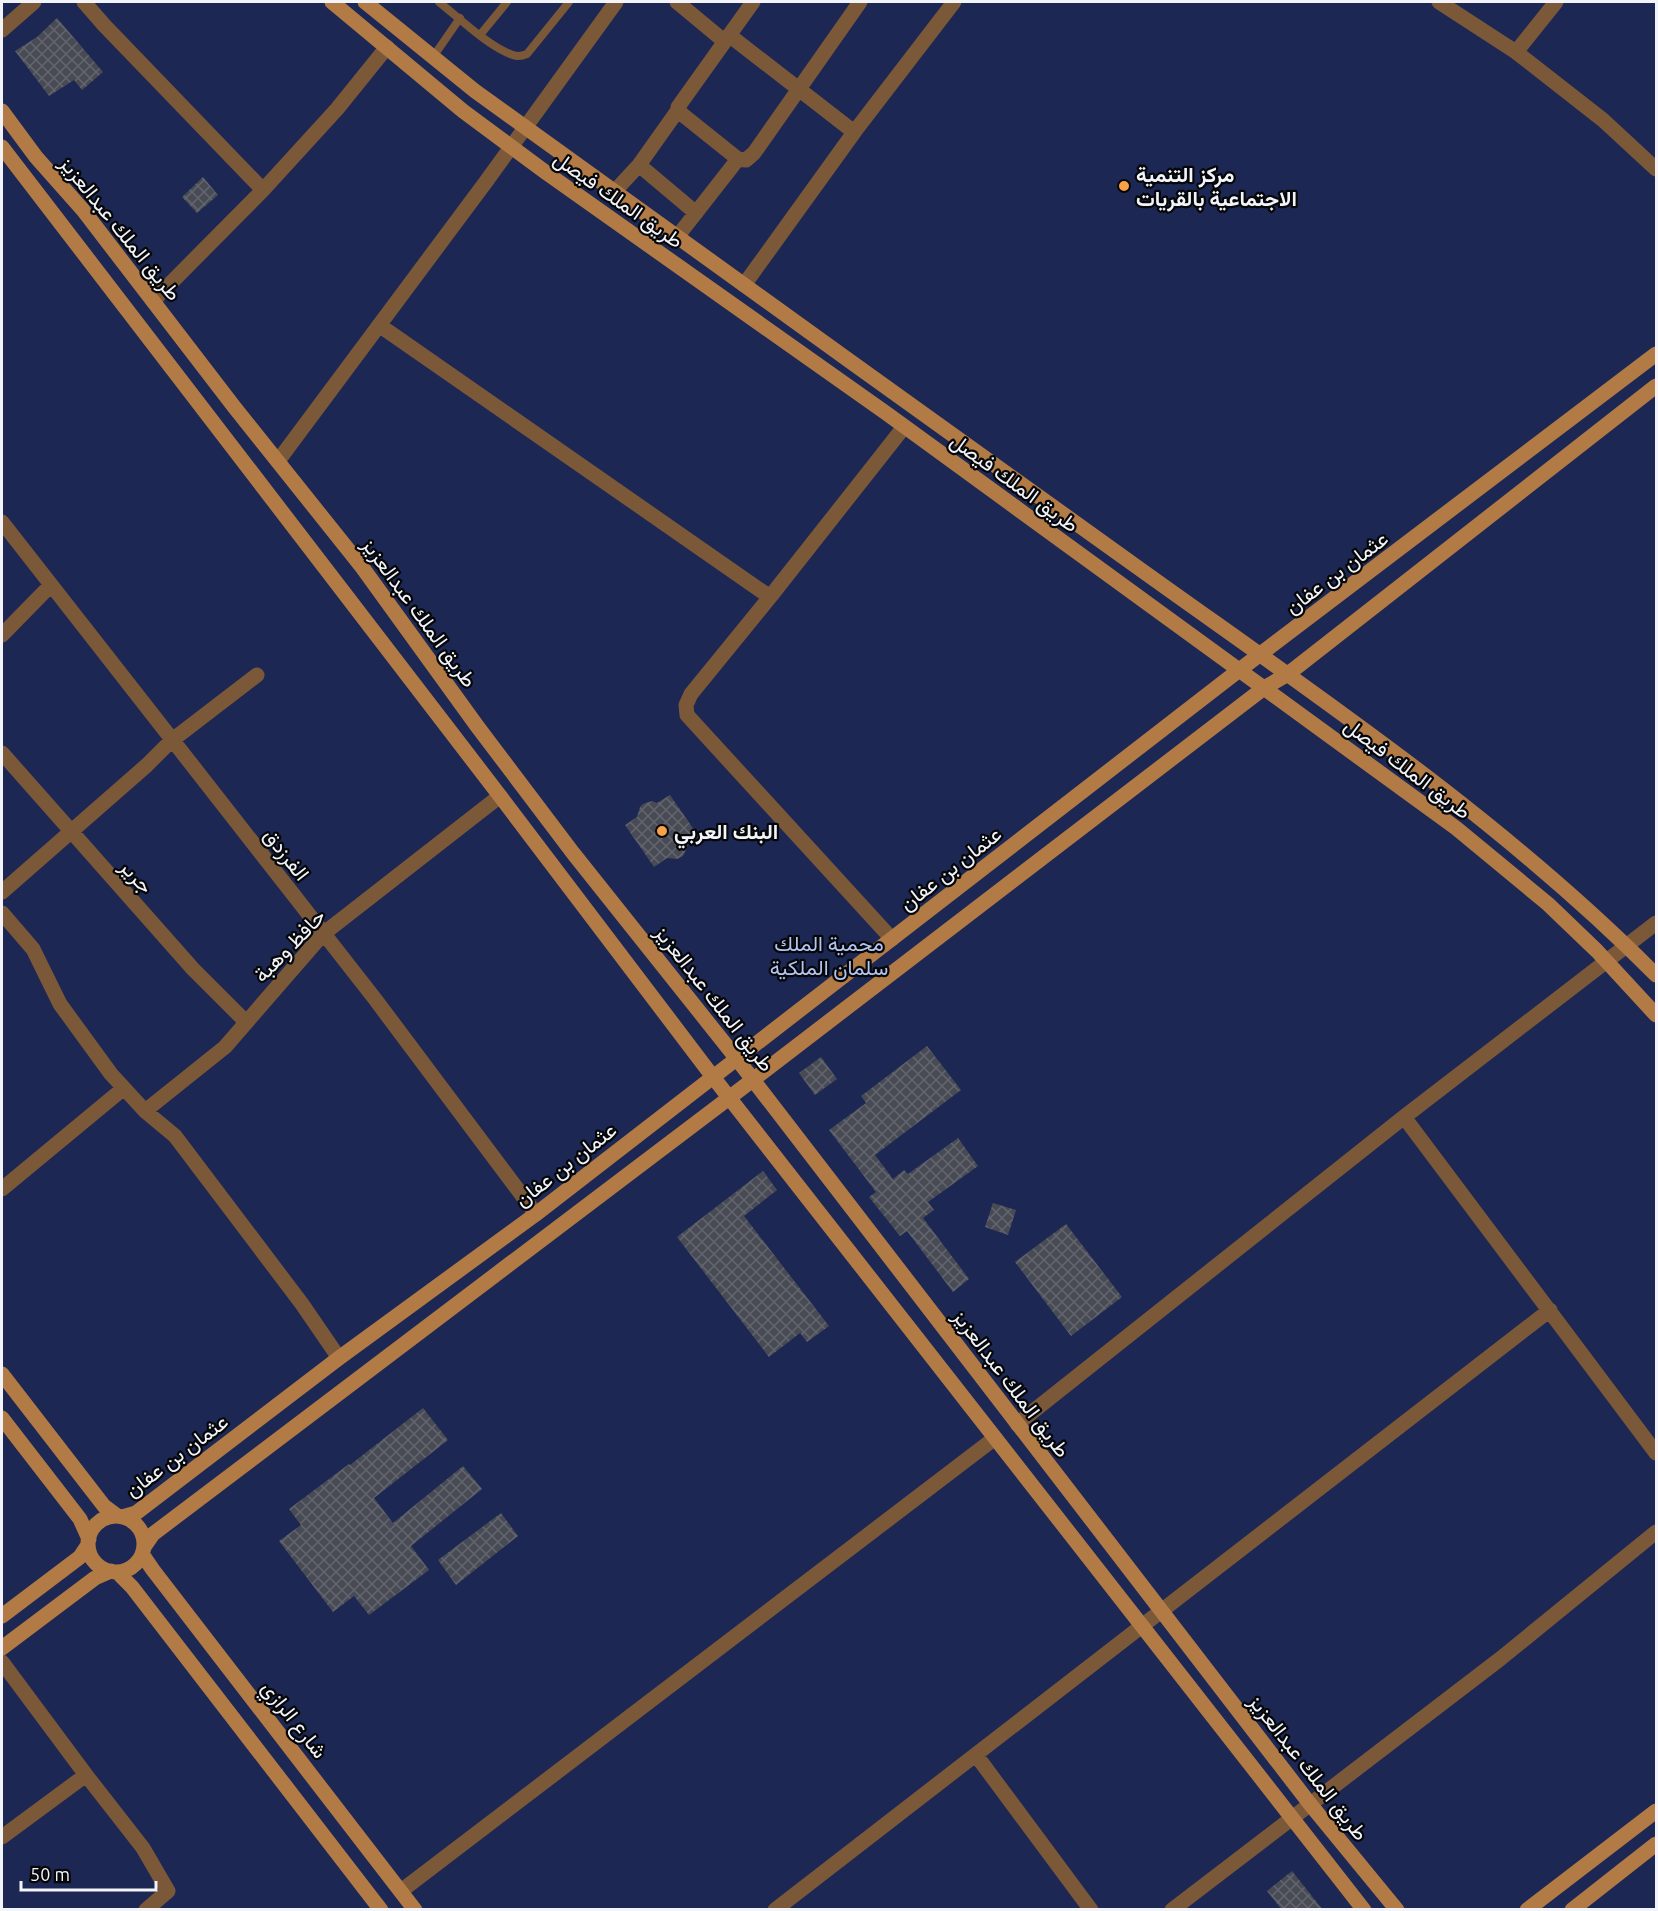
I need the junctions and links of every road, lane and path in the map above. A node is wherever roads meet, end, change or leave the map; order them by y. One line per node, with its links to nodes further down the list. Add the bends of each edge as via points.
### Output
1 (34, 2): 16 (street)
2 (84, 2): 32 (street)
3 (332, 2): 19 (street, طريق الملك فيصل)
4 (440, 2): 15 (lane)
5 (507, 2): 17 (lane)
6 (569, 2): 17 (lane, via 527,54 511,55)
7 (616, 2): 25 (street)
8 (677, 2): 18 (street)
9 (753, 2): 18 (street)
10 (860, 2): 22 (street)
11 (954, 2): 26 (street)
12 (1438, 2): 20 (street)
13 (1556, 2): 20 (street)
14 (373, 4): 21 (street, طريق الملك فيصل)
15 (460, 18): 17 (lane); 21 (lane)
16 (2, 30)
17 (480, 35)
18 (726, 38): 22 (street); 23 (street)
19 (387, 47): 28 (street, طريق الملك فيصل); 32 (street)
20 (1516, 52): 31 (street, via 1603,120)
21 (433, 57): 25 (street, طريق الملك فيصل)
22 (799, 89): 26 (street); 29 (street, via 754,153 746,160)
23 (678, 110): 29 (street); 30 (street)
24 (2, 111): 37 (street, طريق الملك عبدالعزيز)
25 (525, 128): 28 (street); 33 (street, طريق الملك فيصل)
26 (854, 132): 36 (street)
27 (2, 147): 54 (street, طريق الملك عبدالعزيز)
28 (511, 147): 38 (street); 41 (street, طريق الملك فيصل)
29 (738, 159): 34 (street)
30 (639, 165): 33 (street); 34 (street)
31 (1656, 170)
32 (263, 190): 37 (street)
33 (614, 192): 35 (street, طريق الملك فيصل)
34 (696, 213): 35 (street)
35 (677, 237): 36 (street, طريق الملك فيصل)
36 (744, 285): 47 (street, طريق الملك فيصل)
37 (153, 301): 42 (street, طريق الملك عبدالعزيز)
38 (379, 325): 42 (street); 45 (street)
39 (1656, 354): 47 (street, عثمان بن عفان)
40 (1656, 386): 49 (street)
41 (904, 427): 45 (street); 48 (street, طريق الملك فيصل)
42 (278, 461): 66 (street, طريق الملك عبدالعزيز, via 362,567 573,853)
43 (2, 522): 44 (street, الفرزدق)
44 (51, 585): 46 (street); 52 (street, الفرزدق)
45 (770, 597): 60 (street, via 691,693 687,715)
46 (2, 634)
47 (1261, 655): 48 (street, عثمان بن عفان); 49 (street, طريق الملك فيصل)
48 (1238, 671): 51 (street, طريق الملك فيصل); 60 (street, عثمان بن عفان)
49 (1288, 674): 51 (street); 61 (street, طريق الملك فيصل, via 1471,810)
50 (257, 675): 52 (street)
51 (1264, 688): 62 (street, طريق الملك فيصل, via 1456,828 1548,904); 68 (street)
52 (171, 741): 55 (street); 59 (street, الفرزدق)
53 (2, 753): 55 (street, جرير)
54 (500, 796): 59 (street, حافظ وهبة); 67 (street, طريق الملك عبدالعزيز)
55 (70, 833): 56 (street); 65 (street, جرير)
56 (2, 892)
57 (2, 914): 69 (street, via 33,949 60,1004)
58 (1656, 923): 61 (street)
59 (323, 934): 65 (street, حافظ وهبة); 74 (street, الفرزدق)
60 (892, 939): 66 (street, عثمان بن عفان)
61 (1627, 945): 62 (street); 63 (street, طريق الملك فيصل)
62 (1606, 961): 64 (street, طريق الملك فيصل); 72 (street)
63 (1656, 975)
64 (1656, 1015)
65 (246, 1022): 71 (street, حافظ وهبة, via 225,1047)
66 (737, 1059): 67 (street, عثمان بن عفان); 68 (street, طريق الملك عبدالعزيز)
67 (713, 1077): 70 (street, طريق الملك عبدالعزيز); 74 (street, عثمان بن عفان)
68 (752, 1080): 70 (street); 79 (street, طريق الملك عبدالعزيز)
69 (124, 1088): 71 (street); 73 (street)
70 (729, 1098): 80 (street, طريق الملك عبدالعزيز); 85 (street, via 153,1534)
71 (145, 1111): 76 (street, via 176,1136)
72 (1404, 1117): 75 (street); 79 (street)
73 (2, 1189)
74 (536, 1214): 76 (street, عثمان بن عفان)
75 (1550, 1310): 81 (street); 87 (street)
76 (339, 1358): 82 (street, عثمان بن عفان, via 136,1514)
77 (2, 1374): 82 (street, via 104,1506)
78 (2, 1418): 84 (street, via 80,1519)
79 (1017, 1424): 87 (street, طريق الملك عبدالعزيز)
80 (996, 1438): 89 (street, طريق الملك عبدالعزيز); 99 (street)
81 (1656, 1453)
82 (119, 1516): 84 (street, via 96,1524); 85 (street, via 136,1524 142,1533)
83 (1656, 1532): 94 (street, via 1500,1659)
84 (89, 1542): 86 (street, via 91,1557 98,1565); 88 (street, via 81,1557)
85 (143, 1550): 86 (street, via 137,1563); 99 (street, شارع الرازي, via 153,1570)
86 (114, 1571): 90 (street, via 95,1578); 101 (street, via 132,1587)
87 (1160, 1612): 89 (street); 94 (street, طريق الملك عبدالعزيز)
88 (2, 1616)
89 (1143, 1625): 92 (street); 96 (street, طريق الملك عبدالعزيز)
90 (2, 1648)
91 (2, 1662): 93 (street)
92 (976, 1755): 103 (street); 104 (street)
93 (86, 1775): 97 (street); 100 (street, via 143,1848 168,1891)
94 (1310, 1804): 96 (street); 107 (street, طريق الملك عبدالعزيز)
95 (1656, 1810): 108 (street)
96 (1292, 1818): 105 (street); 106 (street, طريق الملك عبدالعزيز)
97 (2, 1837)
98 (1656, 1844): 109 (street)
99 (400, 1891): 102 (street, شارع الرازي)
100 (146, 1910)
101 (381, 1910)
102 (415, 1910)
103 (776, 1910)
104 (1091, 1910)
105 (1172, 1910)
106 (1364, 1910)
107 (1397, 1910)
108 (1527, 1910)
109 (1572, 1910)

